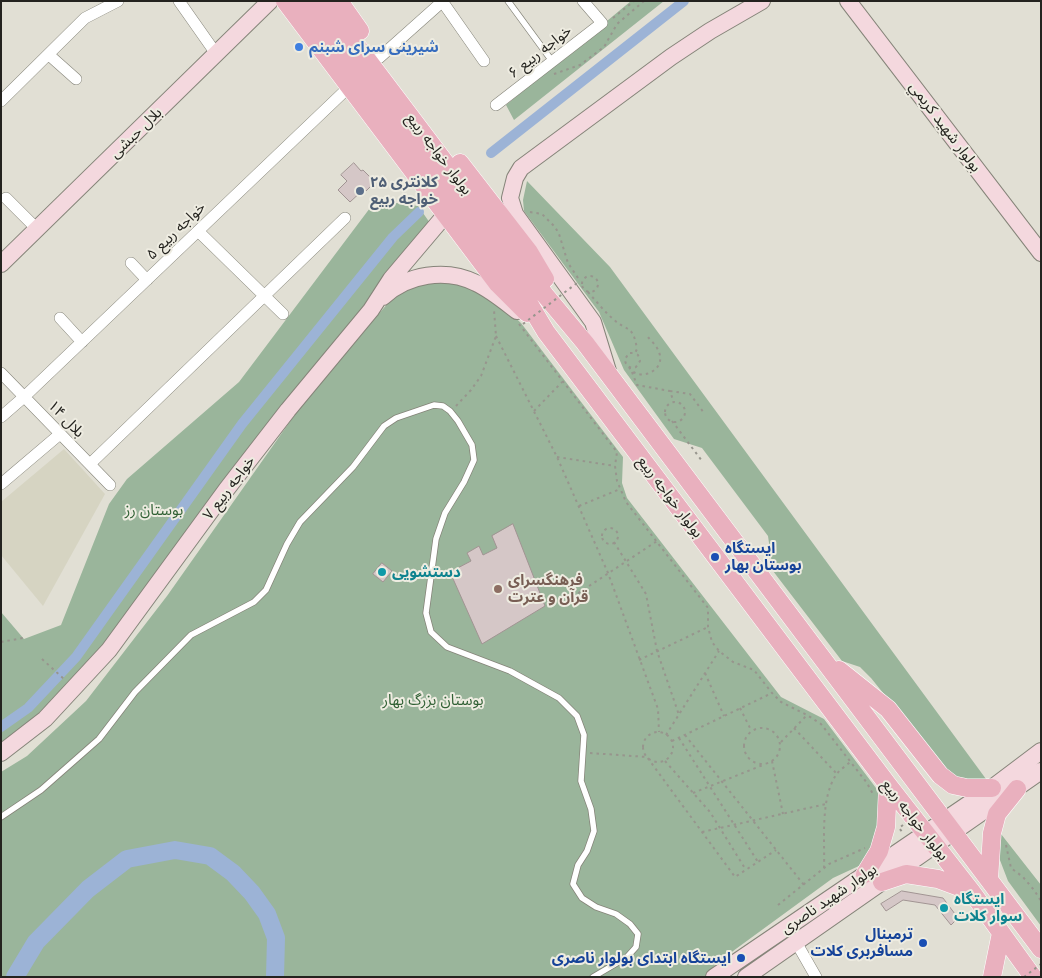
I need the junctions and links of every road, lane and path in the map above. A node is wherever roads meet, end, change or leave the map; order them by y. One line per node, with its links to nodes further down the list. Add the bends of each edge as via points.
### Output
1 (118, 1): 16 (street, via 85,18)
2 (179, 1): 17 (street)
3 (270, 1): 17 (street, بلال حبشی)
4 (285, 1): 24 (main road)
5 (304, 1): 23 (main road)
6 (323, 1): 23 (main road)
7 (339, 1): 18 (main road)
8 (442, 1): 18 (street); 19 (street)
9 (508, 1): 20 (lane)
10 (583, 1): 20 (street, خواجه ربیع ۶, via 602,23)
11 (634, 1): 15 (path)
12 (644, 1): 21 (path, via 618,24 604,47 580,64)
13 (762, 1): 29 (street, via 671,56 521,168 510,198)
14 (848, 1): 33 (street, بولوار شهيد كريمي)
15 (614, 18)
16 (49, 55): 22 (street); 25 (street)
17 (217, 55): 31 (street, بلال حبشی)
18 (379, 58): 51 (main road, via 529,252)
19 (484, 61)
20 (552, 61): 26 (street, خواجه ربیع ۶)
21 (551, 75)
22 (76, 79)
23 (374, 81): 47 (main road, بولوار خواجه ربیع, via 512,276); 51 (main road, بولوار خواجه ربیع)
24 (348, 86): 28 (main road); 32 (street, خواجه ربیع ۵)
25 (1, 101)
26 (496, 104)
27 (6, 198): 31 (street)
28 (446, 214): 42 (street, خواجه ربیع ۷, via 391,279); 47 (main road, via 498,284)
29 (516, 214): 37 (path, via 533,212 550,221 559,234 568,263); 56 (street, via 593,322)
30 (345, 218): 41 (street)
31 (37, 229): 35 (street, بلال حبشی)
32 (198, 231): 36 (street, خواجه ربیع ۵); 41 (street)
33 (1041, 253)
34 (131, 263): 36 (street)
35 (1, 264)
36 (147, 280): 50 (street, خواجه ربیع ۵)
37 (581, 282): 39 (path); 39 (path, via 591,275 596,279 597,288)
38 (577, 283): 46 (path, bridge)
39 (588, 292): 52 (path, via 614,321 634,335)
40 (493, 293): 42 (street, via 475,282 455,276 424,276 394,288); 47 (street); 48 (path)
41 (263, 296): 43 (street); 69 (street)
42 (372, 310): 105 (street, خواجه ربیع ۷, via 226,490 109,650 45,719)
43 (283, 314)
44 (60, 318): 50 (street)
45 (515, 321): 57 (path)
46 (523, 324)
47 (546, 332): 114 (main road, بولوار خواجه ربیع)
48 (496, 336): 61 (path, via 481,376); 62 (path)
49 (648, 337): 54 (path, via 658,349 659,366 648,374)
50 (82, 342): 59 (street, خواجه ربیع ۵)
51 (585, 343): 56 (main road, بولوار خواجه ربیع)
52 (635, 353): 53 (path, via 625,359); 53 (path, via 640,362 636,367)
53 (629, 367): 54 (path)
54 (632, 372): 58 (path, via 637,385)
55 (1, 373): 59 (street, بلال ۱۴)
56 (609, 375): 85 (main road, بولوار خواجه ربیع)
57 (563, 381): 62 (path); 70 (path, via 617,452)
58 (670, 391): 60 (path); 63 (path, via 690,394)
59 (24, 397): 64 (street, خواجه ربیع ۵); 66 (street, بلال ۱۴)
60 (674, 403): 65 (path, via 666,410); 65 (path, via 681,404 685,411 683,418)
61 (450, 411): 104 (lane, via 472,445 474,460 445,513 436,539 426,613 431,632 446,648 510,671 559,698 577,716 584,735); 122 (lane, via 434,406 396,418 384,426 352,467 300,522 266,590 254,602 191,635 135,692 99,739 41,790)
62 (534, 411): 67 (path)
63 (704, 413)
64 (1, 417)
65 (672, 422): 68 (path)
66 (60, 434): 69 (street, بلال ۱۴); 71 (street)
67 (557, 456): 70 (path); 74 (path)
68 (702, 461)
69 (90, 464): 72 (street, بلال ۱۴)
70 (615, 466): 73 (path)
71 (1, 484)
72 (110, 485)
73 (620, 489): 74 (path); 75 (path)
74 (579, 506): 78 (path)
75 (656, 541): 77 (path); 80 (path, via 708,608)
76 (614, 542): 76 (path, via 618,537 615,530 609,528 602,535 604,541); 77 (path)
77 (626, 562): 78 (path); 83 (path, via 646,594)
78 (608, 573): 79 (path); 87 (path)
79 (562, 604)
80 (708, 627): 83 (path); 84 (path, via 712,642)
81 (23, 638): 82 (path)
82 (1, 642)
83 (658, 651): 87 (path); 92 (path)
84 (719, 651): 88 (path); 90 (path, via 733,662 754,670)
85 (818, 653): 116 (main road, via 888,709 940,775 953,786); 125 (main road, بولوار خواجه ربیع)
86 (42, 659): 89 (path)
87 (639, 660): 97 (path, via 658,709)
88 (705, 673): 92 (path); 94 (path)
89 (64, 680)
90 (772, 693): 91 (path); 93 (path, via 781,702)
91 (740, 708): 94 (path); 96 (path)
92 (679, 715): 98 (path)
93 (807, 715): 95 (path); 109 (path, via 821,724)
94 (724, 716): 99 (path)
95 (794, 728): 102 (path); 112 (path)
96 (752, 730): 102 (path, via 762,727 772,730); 110 (path, via 743,743 745,754 757,764)
97 (660, 732): 98 (path); 106 (path, via 646,738 643,748)
98 (666, 735): 101 (path)
99 (685, 735): 100 (path); 113 (path)
100 (679, 738): 101 (path); 115 (path)
101 (672, 741): 107 (path, via 672,754)
102 (780, 742): 108 (path, via 779,753)
103 (1041, 751): 116 (street)
104 (583, 752): 106 (path); 146 (lane, via 581,781 592,809 594,830 573,884 582,898 616,914 638,934 636,947 627,956)
105 (1, 753)
106 (647, 757): 107 (path, via 656,762); 127 (path)
107 (665, 760): 118 (path)
108 (772, 761): 110 (path); 121 (path)
109 (850, 762): 112 (path); 119 (path)
110 (767, 763): 113 (path)
111 (1041, 771): 117 (street)
112 (836, 774): 120 (path)
113 (722, 781): 115 (path); 123 (path)
114 (888, 785): 129 (main road, بولوار خواجه ربیع); 135 (main road, via 886,827 879,851)
115 (710, 786): 118 (path); 124 (path)
116 (992, 788): 125 (street)
117 (1017, 789): 125 (street); 128 (main road, via 997,814)
118 (693, 793): 126 (path)
119 (878, 802)
120 (826, 804): 121 (path); 133 (path)
121 (783, 814): 123 (path)
122 (1, 817)
123 (753, 821): 124 (path); 131 (path)
124 (734, 825): 126 (path); 132 (path)
125 (949, 827): 129 (street, بولوار شهید ناصری); 136 (main road, بولوار خواجه ربیع)
126 (722, 828): 127 (path); 134 (path)
127 (702, 832): 134 (path, via 735,878)
128 (992, 833): 136 (main road); 140 (path, via 1004,835 1011,868 1023,877)
129 (930, 839): 135 (street, بولوار شهید ناصری); 137 (street, بولوار شهید ناصری); 139 (main road, بولوار خواجه ربیع)
130 (869, 846): 133 (path)
131 (776, 850): 132 (path); 138 (path)
132 (758, 862): 134 (path)
133 (824, 868): 138 (path)
134 (746, 870)
135 (865, 874): 147 (street, بولوار شهید ناصری)
136 (989, 879): 144 (main road, بولوار خواجه ربیع)
137 (882, 882): 139 (main road, via 906,874 938,879); 143 (street, بولوار شهید ناصری)
138 (804, 885): 141 (path)
139 (970, 891): 142 (main road, بولوار خواجه ربیع)
140 (1041, 901)
141 (778, 905)
142 (1001, 933): 145 (main road, بولوار خواجه ربیع); 150 (main road)
143 (796, 942): 148 (street, بولوار شهید ناصری); 149 (street)
144 (1041, 949)
145 (1031, 970): 151 (main road, via 1011,965 1004,968)
146 (593, 977)
147 (714, 977)
148 (746, 977)
149 (816, 977)
150 (992, 977)
151 (999, 977)

